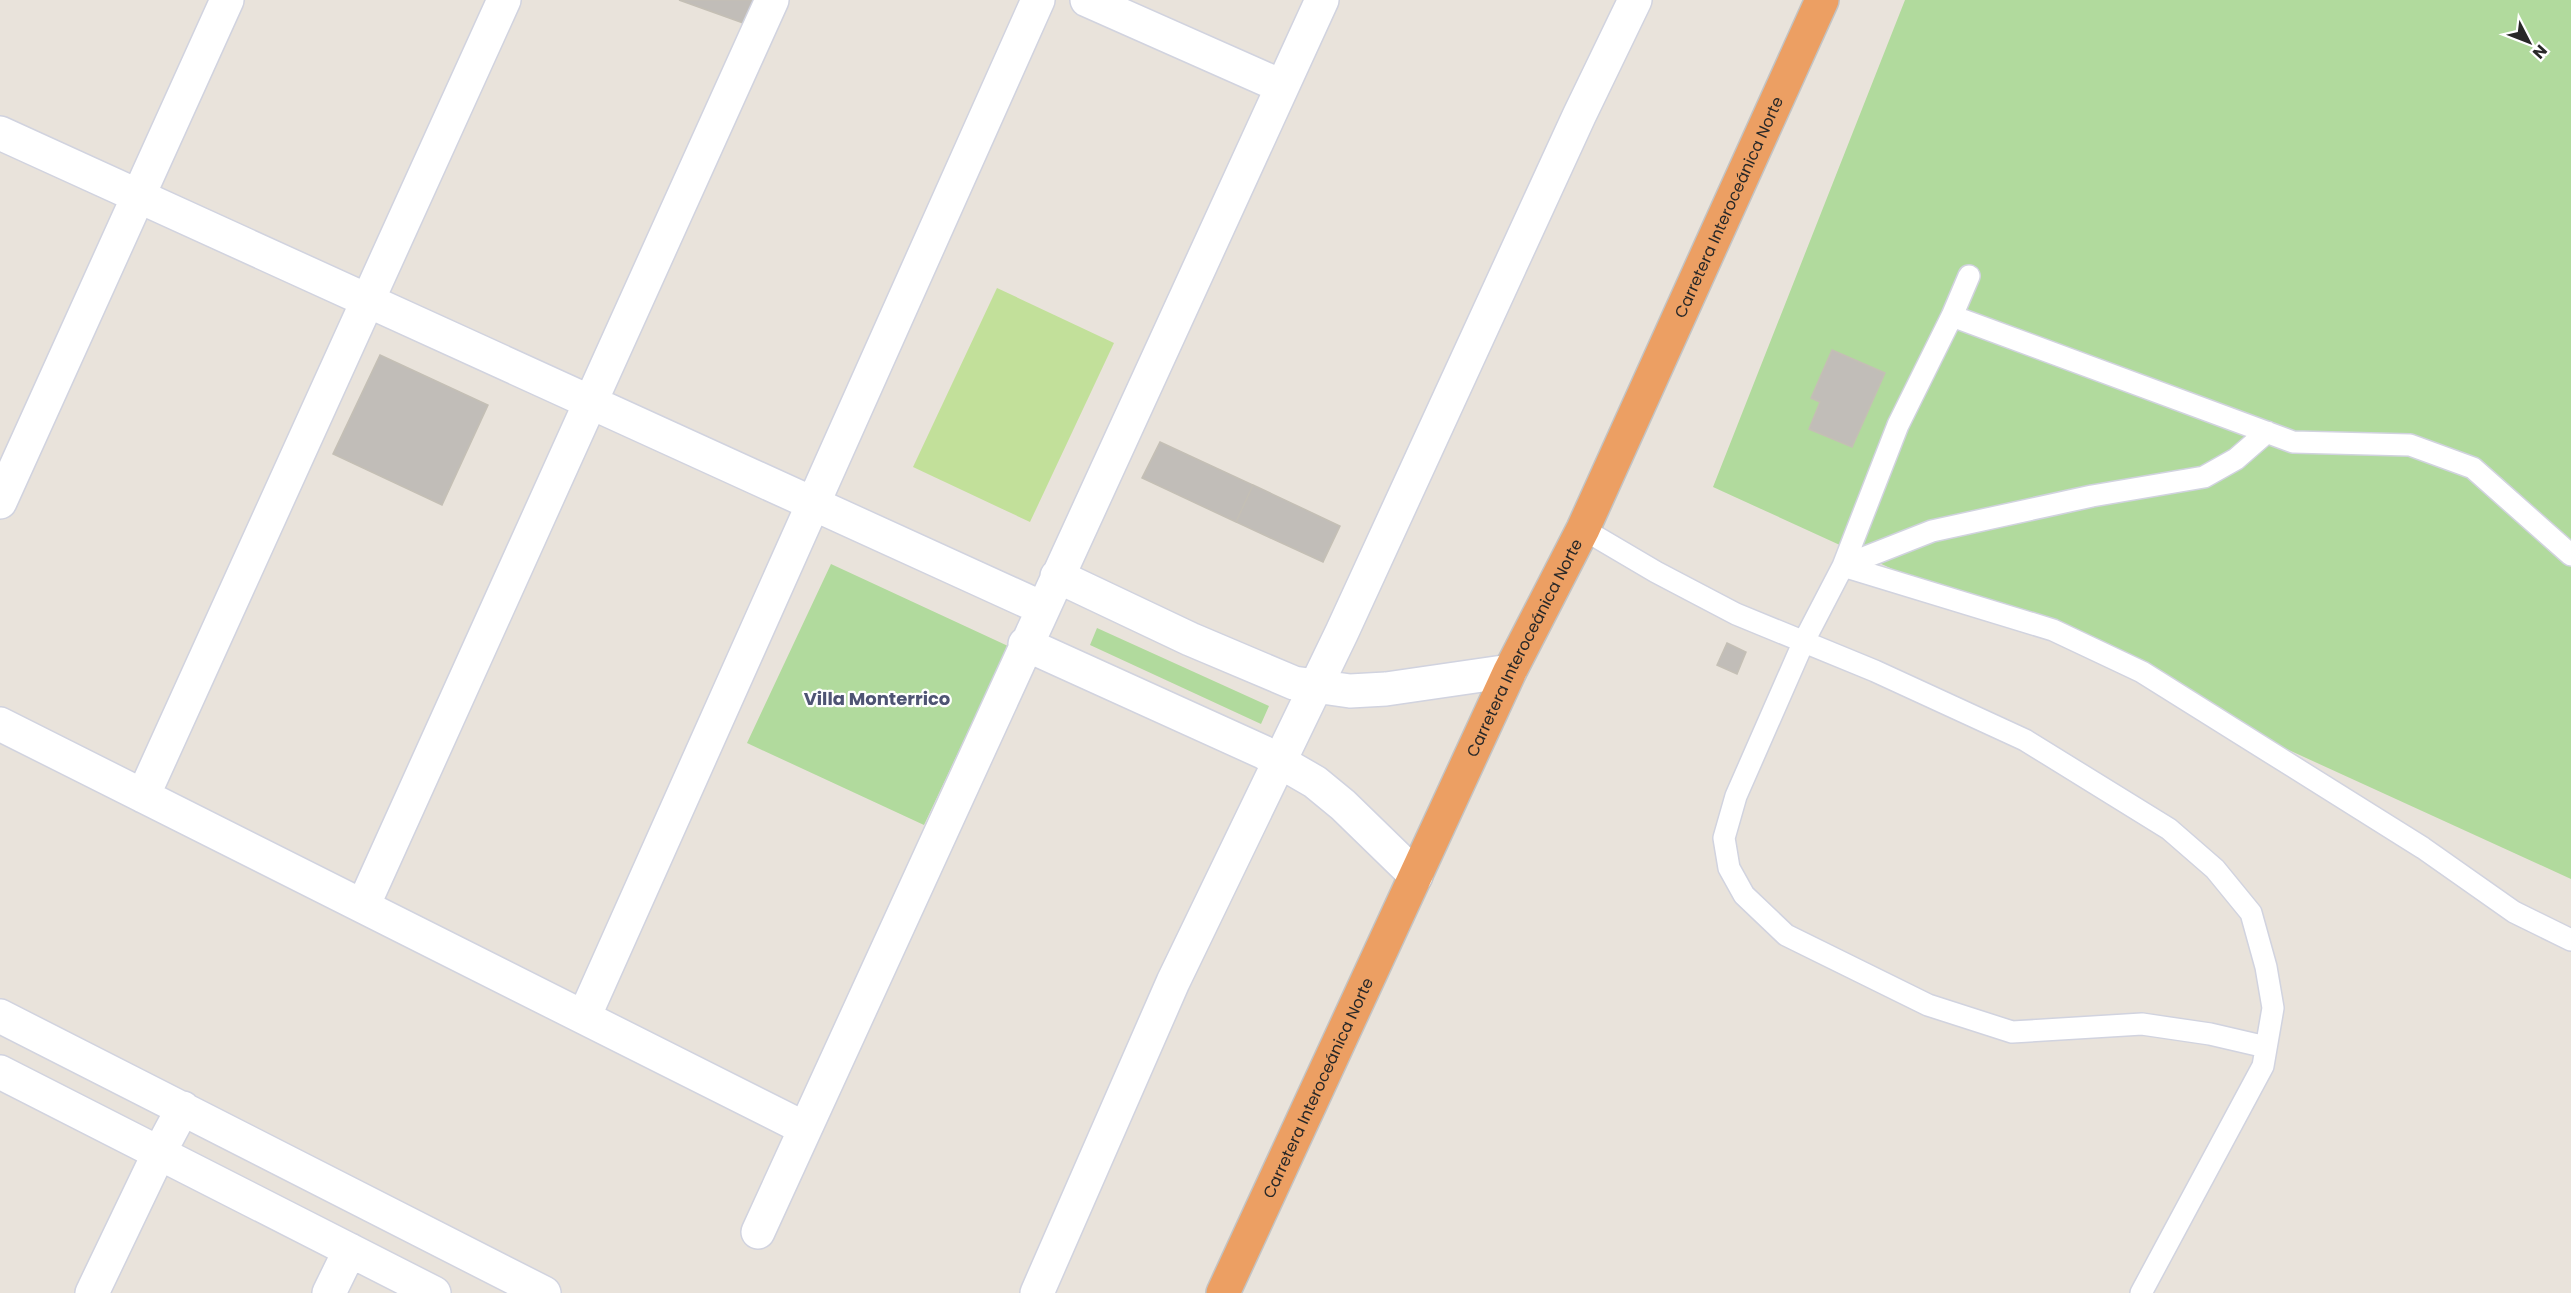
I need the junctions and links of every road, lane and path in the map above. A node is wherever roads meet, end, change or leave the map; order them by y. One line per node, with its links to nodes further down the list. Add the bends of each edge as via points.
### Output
1 (226, 0): 11 (street)
2 (504, 0): 13 (street)
3 (772, 0): 15 (street)
4 (1038, 0): 18 (street)
5 (1087, 0): 9 (street)
6 (1322, 0): 9 (street)
7 (1635, 0): 27 (street)
8 (1822, 0): 19 (highway, Carretera Interoceánica Norte)
9 (1281, 86): 22 (street)
10 (0, 133): 11 (street)
11 (138, 196): 13 (street); 17 (street)
12 (1969, 276): 14 (lane)
13 (368, 301): 15 (street); 30 (street)
14 (1952, 316): 16 (lane); 21 (lane, via 1898,425)
15 (590, 402): 18 (street); 32 (street)
16 (2267, 432): 20 (lane, via 2293,442 2410,445 2473,468); 21 (lane, via 2236,459 2204,477 2092,496 1932,531)
17 (0, 501)
18 (813, 504): 23 (street); 35 (street)
19 (1583, 529): 24 (lane, via 1736,614); 26 (highway, Carretera Interoceánica Norte)
20 (2571, 555)
21 (1843, 566): 24 (lane); 33 (lane, via 2053,630 2142,672 2423,848 2514,912)
22 (1057, 576): 23 (street); 27 (street, via 1190,639 1294,683)
23 (1042, 608): 25 (street)
24 (1804, 641): 36 (lane, via 2025,740 2169,830 2215,869 2251,913 2273,1008); 36 (lane, via 1736,796 1724,838 1729,868 1744,895 1786,935 1928,1005 2012,1032 2142,1024)
25 (1025, 644): 29 (street); 39 (street)
26 (1510, 671): 27 (street, via 1386,689 1350,691); 31 (highway, Carretera Interoceánica Norte)
27 (1315, 686): 29 (street)
28 (0, 724): 30 (street)
29 (1279, 761): 31 (street, via 1315,782 1343,805); 47 (street, via 1173,982)
30 (143, 796): 32 (street)
31 (1416, 876): 48 (highway, Carretera Interoceánica Norte)
32 (363, 906): 35 (street)
33 (2571, 940)
34 (0, 1016): 38 (street)
35 (584, 1017): 39 (street)
36 (2266, 1047): 49 (lane, via 2263,1066 2238,1116)
37 (0, 1072): 40 (street)
38 (183, 1108): 40 (street); 46 (street)
39 (804, 1128): 41 (street)
40 (159, 1153): 42 (street); 43 (street)
41 (758, 1232)
42 (350, 1250): 44 (street); 45 (street)
43 (92, 1293)
44 (329, 1293)
45 (434, 1293)
46 (544, 1293)
47 (1036, 1293)
48 (1223, 1293)
49 (2141, 1293)

